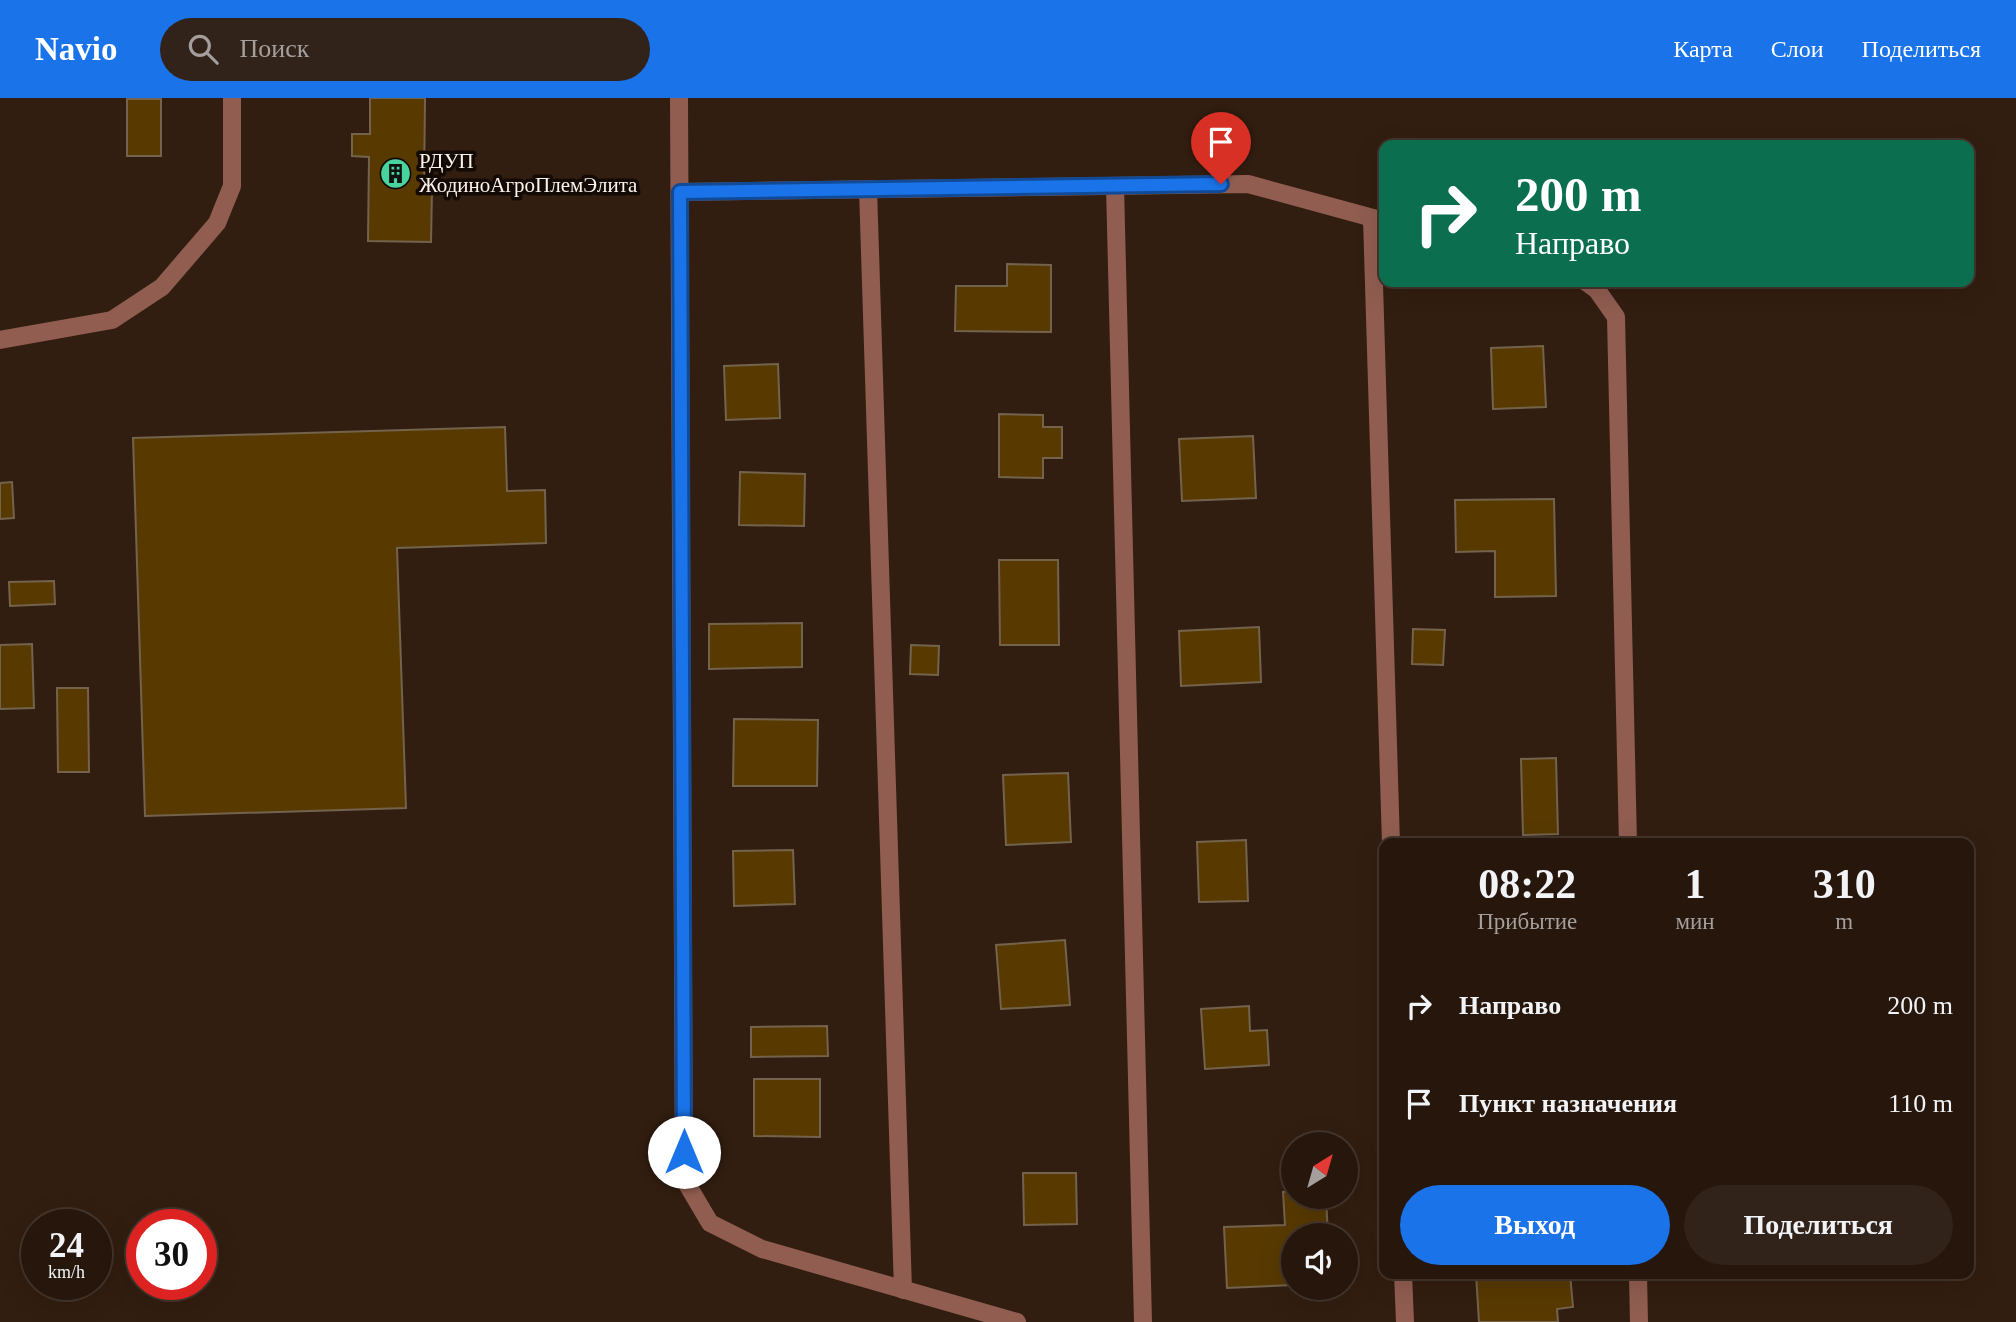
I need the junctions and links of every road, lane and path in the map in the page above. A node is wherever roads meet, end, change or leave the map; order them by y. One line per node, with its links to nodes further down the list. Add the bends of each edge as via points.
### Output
1 (232, 98): 10 (street, via 232,186 217,223 162,287 111,320)
2 (680, 98): 5 (street)
3 (1115, 186): 4 (street); 6 (street, via 1248,184); 17 (street)
4 (868, 189): 5 (street); 15 (street)
5 (680, 192): 15 (street, via 684,1179 710,1223 762,1249)
6 (1378, 219): 7 (street)
7 (1379, 267)
8 (1379, 287): 11 (street)
9 (1593, 287): 12 (street, via 1616,317)
10 (0, 340)
11 (1391, 838)
12 (1628, 838)
13 (1404, 1279): 18 (street)
14 (1638, 1279): 19 (street)
15 (903, 1290): 16 (street)
16 (1017, 1322)
17 (1143, 1322)
18 (1405, 1322)
19 (1639, 1322)

